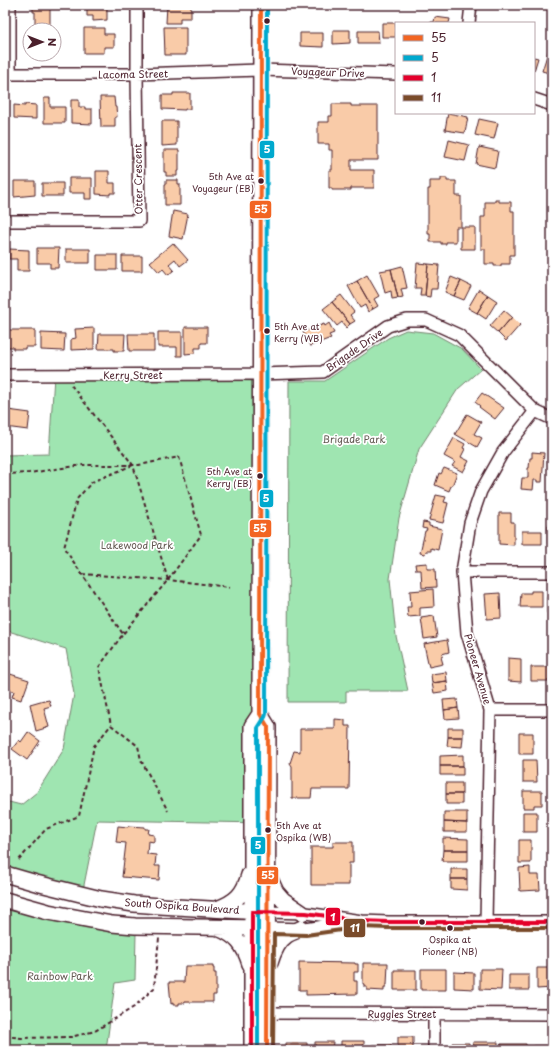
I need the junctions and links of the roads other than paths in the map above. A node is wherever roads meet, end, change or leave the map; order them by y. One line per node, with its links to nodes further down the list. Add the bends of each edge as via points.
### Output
1 (10, 5): 7 (street)
2 (137, 5): 8 (street)
3 (261, 5): 6 (main road)
4 (471, 5): 5 (street)
5 (469, 22)
6 (260, 70): 8 (street, Lacoma Street); 9 (street, Voyageur Drive); 13 (main road)
7 (8, 74): 8 (street, Lacoma Street)
8 (137, 74): 12 (street, Otter Crescent, via 139,221)
9 (395, 74)
10 (535, 99): 11 (street)
11 (552, 105)
12 (5, 221)
13 (260, 374): 14 (street, Kerry Street); 15 (street, Brigade Drive, via 323,372 388,326 407,320 426,320 459,335); 21 (main road)
14 (5, 375)
15 (535, 411): 16 (street, Brigade Drive); 17 (street, Pioneer Avenue, via 502,452 480,491 470,523)
16 (552, 419)
17 (462, 572): 18 (street); 19 (street, Pioneer Avenue, via 467,633)
18 (552, 572)
19 (490, 710): 20 (street); 31 (street, Pioneer Avenue)
20 (552, 710)
21 (260, 714): 22 (main road, via 252,726); 24 (main road, via 268,727)
22 (252, 866): 26 (main road, via 242,893 231,904); 27 (main road)
23 (5, 874): 26 (main road, South Ospika Boulevard, via 101,899)
24 (268, 874): 28 (main road); 29 (main road, via 276,892)
25 (5, 900): 33 (main road, South Ospika Boulevard, via 48,912 112,924)
26 (216, 910): 27 (main road, South Ospika Boulevard)
27 (252, 912): 28 (main road, South Ospika Boulevard); 34 (main road)
28 (268, 912): 29 (street, South Ospika Boulevard); 35 (main road)
29 (302, 913): 30 (street, South Ospika Boulevard)
30 (362, 921): 31 (street, South Ospika Boulevard); 36 (street, South Ospika Boulevard)
31 (486, 922): 32 (street, South Ospika Boulevard)
32 (552, 922)
33 (217, 928): 34 (main road, South Ospika Boulevard); 37 (main road, via 235,937 240,943)
34 (252, 928): 35 (main road, South Ospika Boulevard); 37 (main road)
35 (268, 928): 36 (street, South Ospika Boulevard); 38 (main road)
36 (302, 928): 38 (main road, via 280,941)
37 (252, 972): 39 (main road)
38 (268, 972): 40 (main road)
39 (252, 1013): 40 (street, Ruggles Street); 43 (main road)
40 (268, 1013): 41 (street, Ruggles Street); 44 (main road)
41 (434, 1014): 42 (street, Ruggles Street); 45 (street)
42 (552, 1014)
43 (252, 1050)
44 (267, 1050)
45 (434, 1050)

